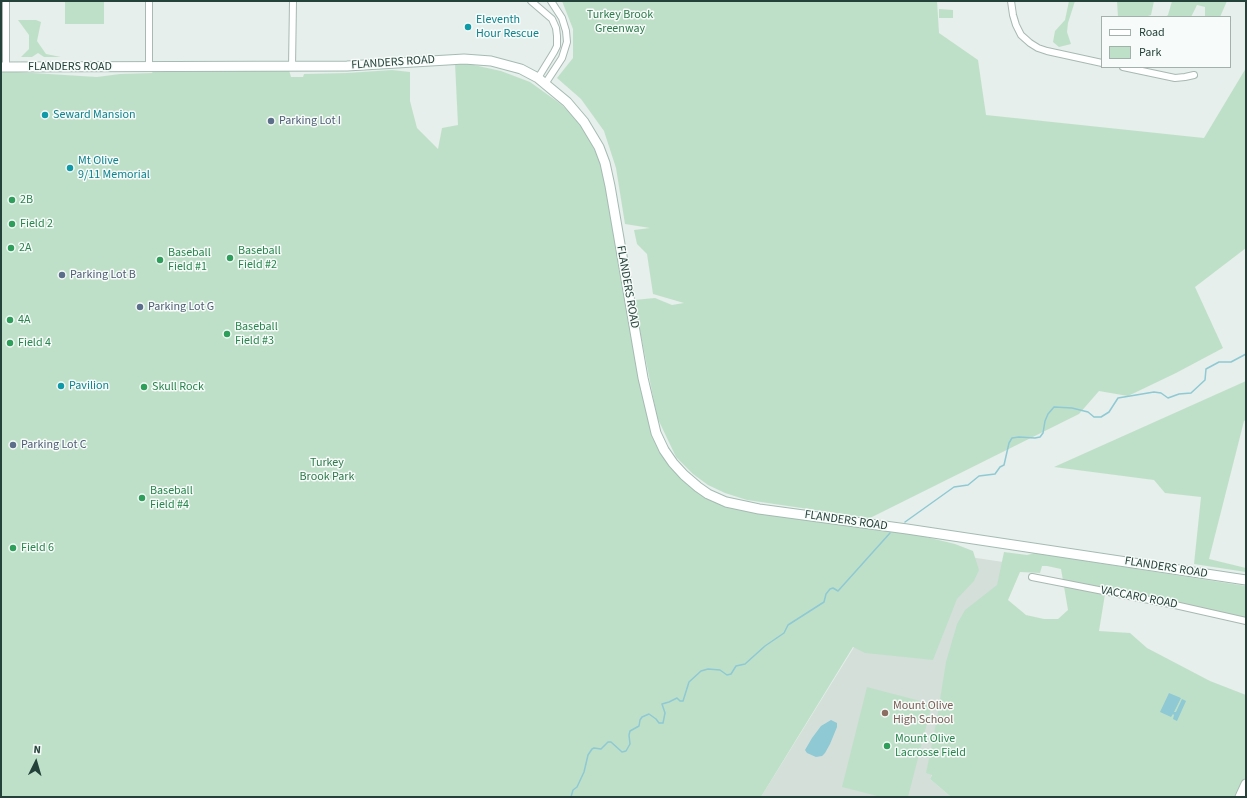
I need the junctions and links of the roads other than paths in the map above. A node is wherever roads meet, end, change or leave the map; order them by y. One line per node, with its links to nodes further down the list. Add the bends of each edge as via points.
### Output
1 (6, 1): 8 (street)
2 (149, 1): 9 (street)
3 (292, 1): 10 (street)
4 (530, 1): 13 (street, via 552,19 558,36 557,46)
5 (552, 1): 13 (street, via 562,18 567,42 562,58)
6 (1011, 1): 7 (street, via 1016,25 1030,43 1048,51)
7 (1101, 62)
8 (3, 67): 9 (main road, FLANDERS ROAD)
9 (149, 67): 10 (main road, FLANDERS ROAD)
10 (292, 67): 13 (main road, FLANDERS ROAD, via 363,66 473,59 513,67)
11 (1128, 68): 12 (street, via 1175,78)
12 (1194, 75)
13 (541, 81): 15 (main road, FLANDERS ROAD, via 562,97 579,115 603,158 643,378 656,433 670,460 698,487 726,502 753,508)
14 (1032, 577): 16 (street, VACCARO ROAD)
15 (1246, 580)
16 (1246, 621)
17 (1246, 784): 18 (main road)
18 (1240, 797)

